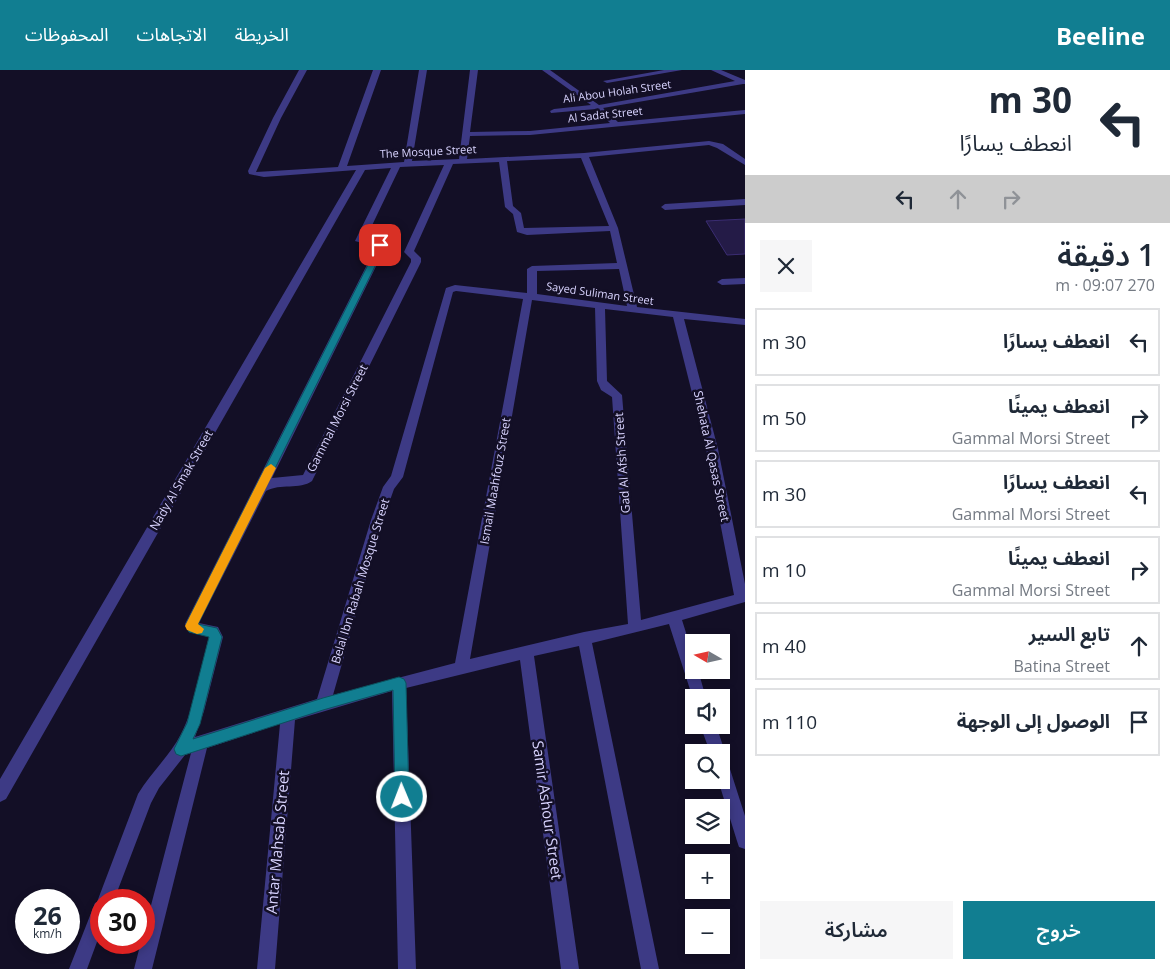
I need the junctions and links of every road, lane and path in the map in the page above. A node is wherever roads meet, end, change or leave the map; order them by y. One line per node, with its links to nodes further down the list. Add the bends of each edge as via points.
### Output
1 (303, 70): 22 (street, The Mosque Street, via 276,118 253,174)
2 (377, 70): 22 (street)
3 (423, 70): 20 (street)
4 (474, 70): 15 (street)
5 (546, 70): 11 (street)
6 (678, 70): 9 (street)
7 (715, 70): 8 (street)
8 (733, 74): 10 (street)
9 (607, 80)
10 (744, 82): 11 (street, Ali Abou Holah Street)
11 (598, 107): 12 (street, Ali Abou Holah Street); 14 (street)
12 (554, 111)
13 (745, 112): 14 (street, Al Sadat Street)
14 (615, 124): 15 (street, Al Sadat Street, via 530,133)
15 (467, 134): 18 (street)
16 (584, 155): 17 (street, The Mosque Street); 19 (street, The Mosque Street, via 705,143 720,146); 25 (street)
17 (503, 159): 18 (street, The Mosque Street); 25 (street, via 509,207 517,213 520,230)
18 (456, 161): 20 (street, The Mosque Street); 35 (street, Gammal Morsi Street, via 409,252 416,262 308,478 272,482)
19 (745, 163)
20 (403, 164): 21 (street, The Mosque Street); 35 (street, via 360,241 381,246)
21 (362, 167): 22 (street, The Mosque Street); 49 (street, Nady Al Smak Street)
22 (342, 168)
23 (745, 202): 24 (street)
24 (665, 208)
25 (614, 228): 26 (street)
26 (622, 266): 30 (street, Ismail Maahfouz Street, via 535,268 532,269); 32 (street)
27 (745, 281): 28 (street)
28 (722, 282)
29 (451, 288): 30 (street, Sayed Suliman Street); 44 (street, Belal Ibn Rabah Mosque Street, via 397,477 389,487 377,520)
30 (530, 296): 31 (street, Sayed Suliman Street); 41 (street, Ismail Maahfouz Street)
31 (600, 305): 32 (street, Sayed Suliman Street); 38 (street, Gad Al Afsh Street, via 602,381 617,395)
32 (633, 310): 33 (street, Sayed Suliman Street)
33 (678, 316): 34 (street, Sayed Suliman Street); 36 (street, Shehata Al Qasas Street, via 712,449)
34 (745, 322)
35 (261, 488): 47 (street, via 192,624 194,628 213,631 216,637 194,724)
36 (743, 597): 37 (street)
37 (674, 617): 38 (street); 43 (street)
38 (635, 628): 39 (street)
39 (584, 638): 40 (street); 58 (street)
40 (526, 652): 41 (street); 57 (street, Samir Ashour Street)
41 (462, 666): 42 (street)
42 (399, 683): 44 (street); 56 (street)
43 (696, 689)
44 (323, 704): 45 (street)
45 (288, 715): 46 (street); 55 (street, Antar Mahsab Street)
46 (201, 743): 47 (street); 54 (street)
47 (181, 749): 51 (street, via 144,799)
48 (728, 789): 50 (street)
49 (0, 794)
50 (745, 841)
51 (109, 889)
52 (90, 938): 53 (street)
53 (78, 969)
54 (143, 969)
55 (266, 969)
56 (407, 969)
57 (570, 969)
58 (650, 969)

